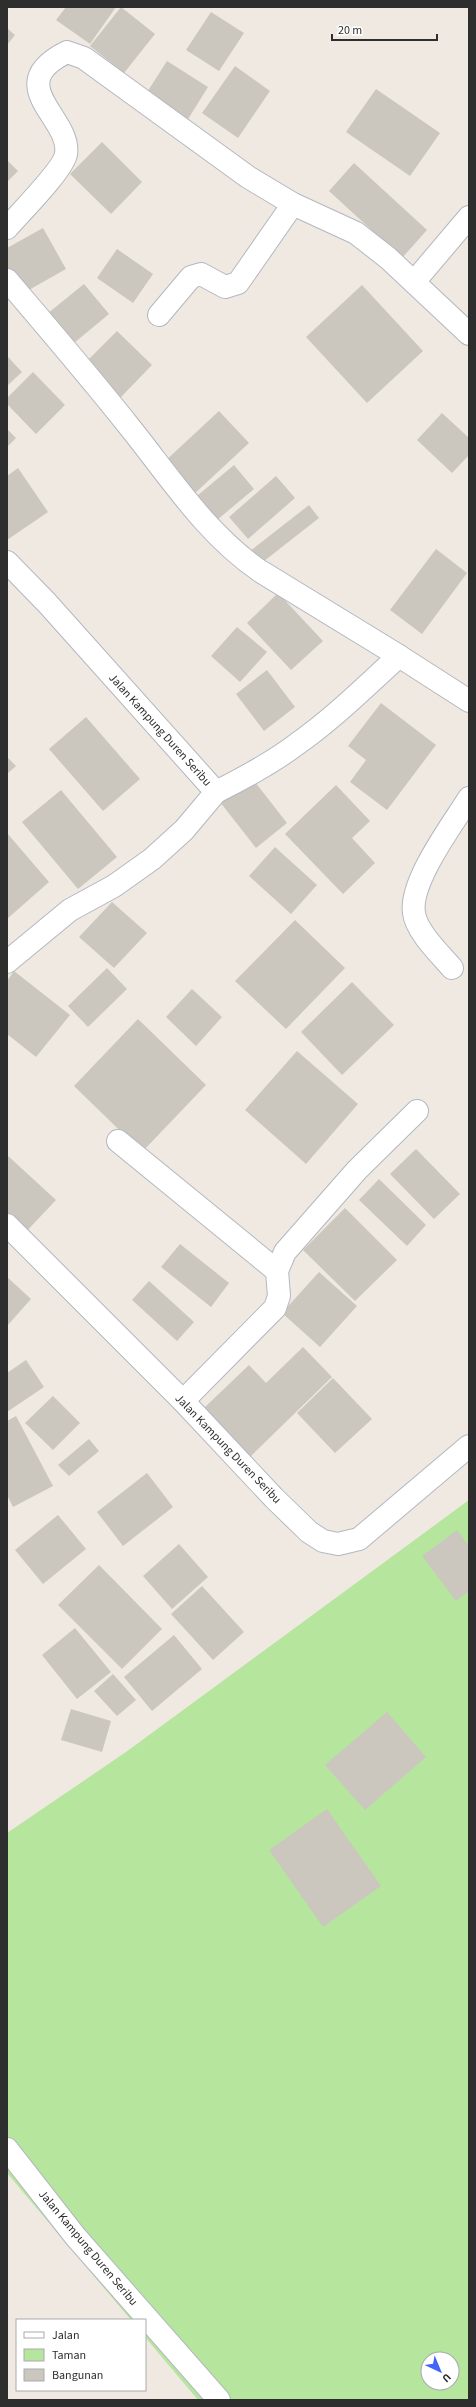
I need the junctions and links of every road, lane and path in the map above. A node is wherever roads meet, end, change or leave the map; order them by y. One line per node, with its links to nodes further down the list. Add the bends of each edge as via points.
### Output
1 (293, 204): 3 (street, via 248,177 84,58 67,52 52,60 44,70 40,76 38,92 65,142 66,155 59,169); 5 (street, via 356,233); 6 (street, via 238,283 225,287 201,274 191,277)
2 (469, 217): 5 (street)
3 (7, 228)
4 (7, 280): 9 (street, via 128,424 214,533 260,571)
5 (414, 282): 7 (street)
6 (159, 314)
7 (469, 334)
8 (7, 562): 11 (street, Jalan Kampung Duren Seribu)
9 (399, 656): 10 (street); 11 (street, Jalan Kampung Duren Seribu, via 336,714 298,744 265,766)
10 (469, 701)
11 (216, 792): 13 (street, via 184,830 152,859 114,886 70,910)
12 (469, 798): 14 (street, via 426,868 414,896 414,913 425,936)
13 (7, 962)
14 (452, 968)
15 (417, 1111): 18 (street, via 357,1170 285,1252)
16 (118, 1141): 18 (street)
17 (7, 1225): 19 (street, Jalan Kampung Duren Seribu, via 81,1302)
18 (277, 1271): 19 (street, via 279,1296 275,1308)
19 (183, 1401): 20 (street, Jalan Kampung Duren Seribu, via 309,1532 323,1540 338,1544 359,1539)
20 (469, 1446)
21 (7, 2149): 22 (street, Jalan Kampung Duren Seribu, via 75,2236)
22 (219, 2400)

